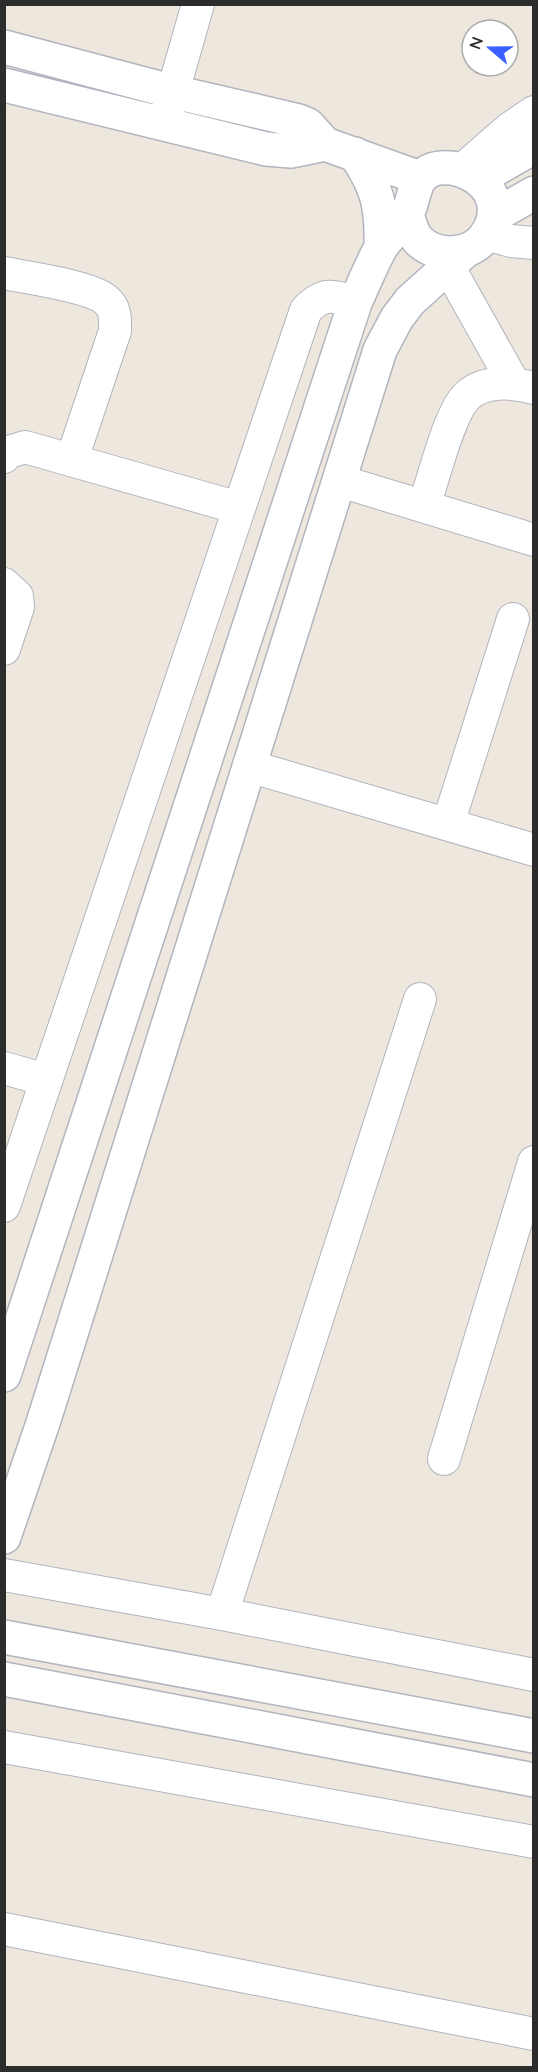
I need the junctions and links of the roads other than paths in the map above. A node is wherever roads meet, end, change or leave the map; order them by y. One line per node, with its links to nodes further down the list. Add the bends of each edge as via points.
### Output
1 (198, 4): 4 (street)
2 (4, 47): 4 (street)
3 (4, 85): 6 (street)
4 (174, 92): 6 (street); 8 (street, via 300,121)
5 (534, 112): 9 (street, via 509,129)
6 (164, 124): 8 (street, via 279,151)
7 (534, 147): 9 (street)
8 (340, 149): 10 (street); 15 (street, via 378,194)
9 (471, 174): 10 (street, via 436,169); 13 (street, via 491,196)
10 (420, 178): 12 (street)
11 (534, 194): 13 (street)
12 (407, 215): 13 (street, via 419,240 447,253); 15 (street)
13 (473, 242): 14 (street); 18 (street); 21 (street, via 397,318 380,350)
14 (534, 243)
15 (381, 248): 17 (street)
16 (4, 273): 20 (street, via 80,289 106,300 116,314 115,331)
17 (355, 303): 23 (street, via 333,296 317,299 306,310); 36 (street)
18 (523, 385): 22 (street, via 484,386 466,396 455,414)
19 (4, 457): 20 (street, via 25,447)
20 (72, 459): 23 (street)
21 (340, 481): 22 (street); 28 (street)
22 (424, 506): 24 (street)
23 (239, 508): 33 (street)
24 (534, 540)
25 (4, 584): 27 (street, via 17,596 18,607)
26 (513, 619): 29 (street)
27 (4, 649)
28 (249, 766): 29 (street); 38 (street, via 47,1412)
29 (448, 824): 30 (street)
30 (534, 850)
31 (420, 999): 40 (street)
32 (4, 1068): 33 (street)
33 (46, 1080): 35 (street)
34 (534, 1162): 37 (street)
35 (4, 1206)
36 (4, 1375)
37 (444, 1459)
38 (4, 1537)
39 (4, 1575): 40 (street)
40 (222, 1614): 42 (street)
41 (4, 1637): 44 (street)
42 (533, 1673)
43 (4, 1679): 46 (street)
44 (534, 1736)
45 (4, 1747): 47 (street)
46 (534, 1780)
47 (534, 1842)
48 (4, 1929): 49 (street)
49 (534, 2034)

